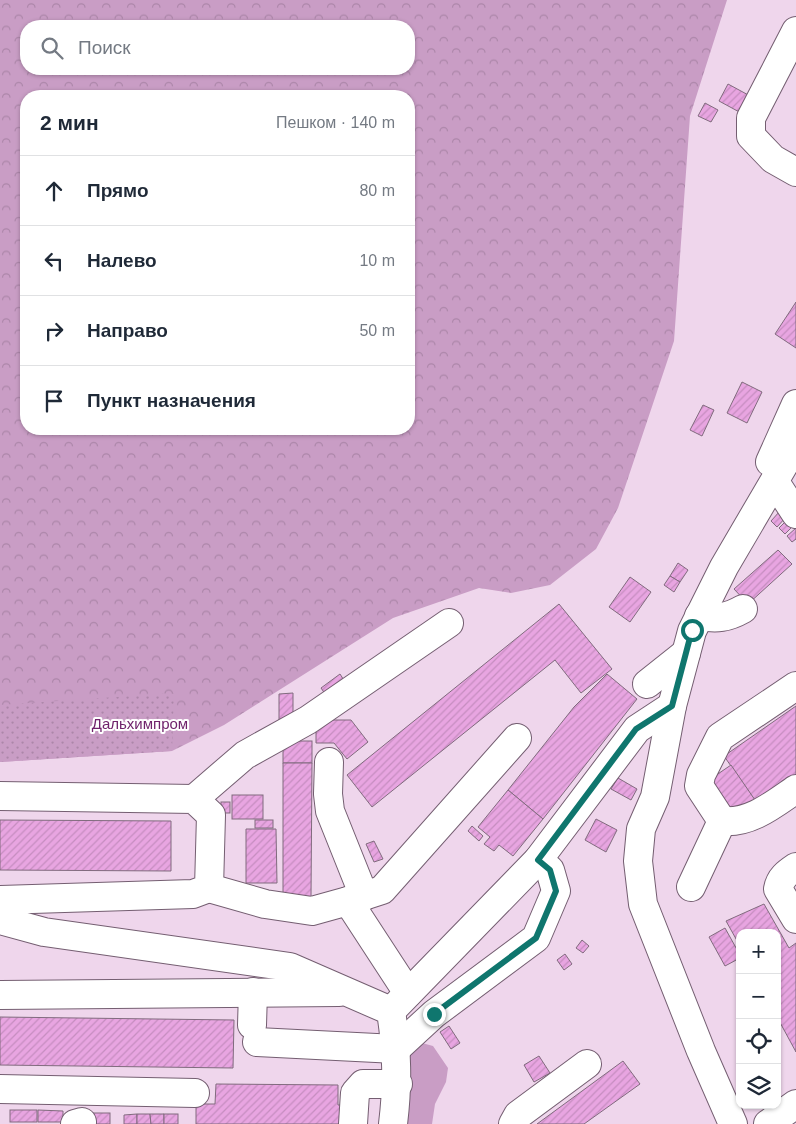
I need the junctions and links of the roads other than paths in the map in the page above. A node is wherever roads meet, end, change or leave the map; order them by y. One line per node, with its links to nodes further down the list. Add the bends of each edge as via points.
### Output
1 (796, 31): 2 (lane, via 751,118 751,136 773,159)
2 (796, 172)
3 (796, 404): 6 (lane, via 771,461)
4 (796, 444): 5 (lane)
5 (775, 482): 6 (lane); 7 (lane)
6 (756, 513): 9 (lane)
7 (796, 514)
8 (743, 609): 9 (lane, via 728,618)
9 (699, 616): 11 (lane)
10 (449, 623): 19 (lane, via 308,720 245,755)
11 (686, 652): 12 (lane); 14 (lane)
12 (648, 684)
13 (796, 686): 22 (lane, via 720,737 699,786)
14 (672, 706): 23 (lane, via 636,729); 44 (lane, via 655,797 641,829 638,861 643,904)
15 (517, 738): 27 (lane, via 382,890)
16 (329, 762): 27 (lane, via 328,802)
17 (796, 789): 21 (lane)
18 (0, 796): 19 (lane)
19 (194, 798): 26 (lane, via 211,815)
20 (796, 807): 21 (lane, via 781,811)
21 (764, 810): 22 (lane, via 736,822)
22 (722, 820): 25 (lane)
23 (538, 860): 34 (lane); 35 (lane, via 550,870 556,891 536,938 434,1014)
24 (796, 866): 29 (lane, via 784,875 778,889)
25 (691, 887)
26 (209, 888): 27 (lane, via 265,904 312,911); 28 (lane, via 193,894)
27 (356, 898): 34 (lane)
28 (0, 900)
29 (796, 919)
30 (0, 920): 32 (lane, via 44,932 290,966)
31 (253, 992): 32 (lane); 33 (lane); 35 (lane, via 255,1033)
32 (350, 992): 34 (lane)
33 (0, 995)
34 (399, 1002): 35 (lane)
35 (396, 1049): 37 (lane)
36 (587, 1064): 43 (lane, via 518,1115)
37 (398, 1084): 41 (lane, via 363,1084 355,1093); 42 (lane)
38 (0, 1089): 39 (lane)
39 (195, 1093)
40 (796, 1104): 45 (lane)
41 (353, 1124)
42 (393, 1124)
43 (513, 1124)
44 (733, 1124)
45 (768, 1124)

